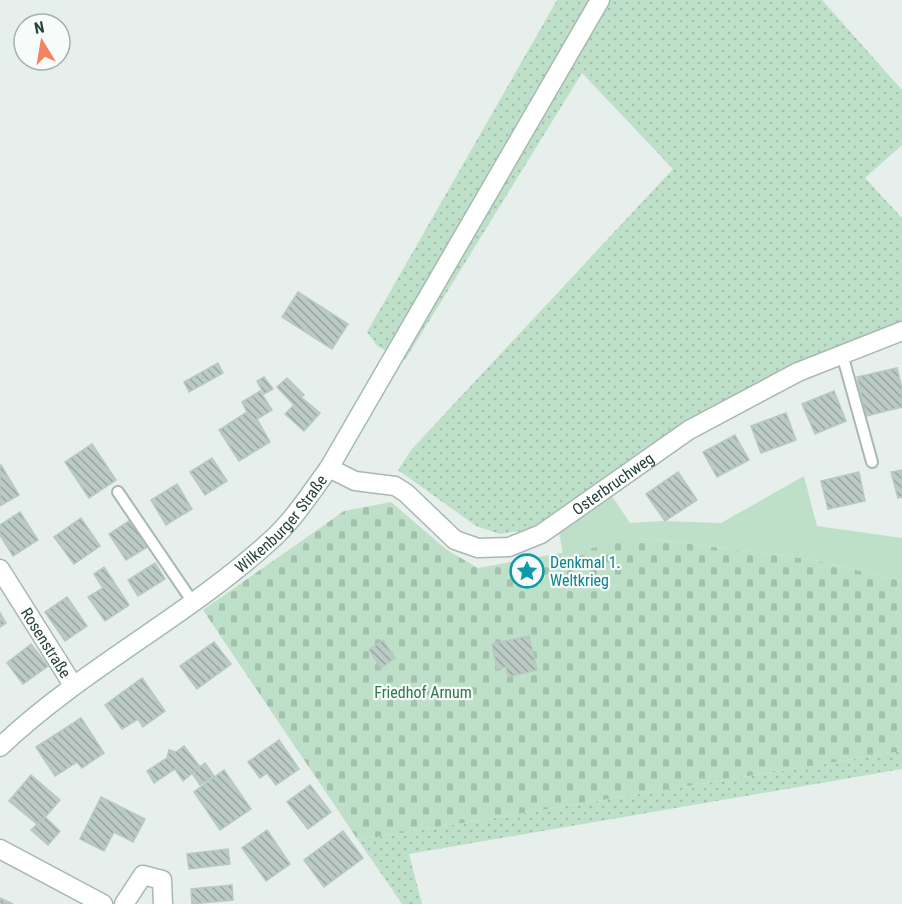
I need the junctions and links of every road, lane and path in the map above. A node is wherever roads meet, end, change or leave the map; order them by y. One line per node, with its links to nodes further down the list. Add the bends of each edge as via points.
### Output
1 (600, 0): 5 (street, Wilkenburger Straße)
2 (902, 331): 3 (street, Osterbruchweg)
3 (842, 354): 4 (lane); 5 (street, Osterbruchweg, via 798,372 689,430 541,534 509,547 478,548 455,540 395,486 355,481)
4 (872, 462)
5 (329, 468): 8 (street, Wilkenburger Straße, via 292,519 269,542)
6 (118, 492): 8 (lane)
7 (0, 569): 9 (street, Rosenstraße)
8 (192, 601): 9 (street, Wilkenburger Straße)
9 (73, 685): 10 (street, Wilkenburger Straße)
10 (0, 747)
11 (0, 849): 12 (street)
12 (103, 904)
13 (124, 904): 14 (street, via 143,875 162,880)
14 (163, 904)

